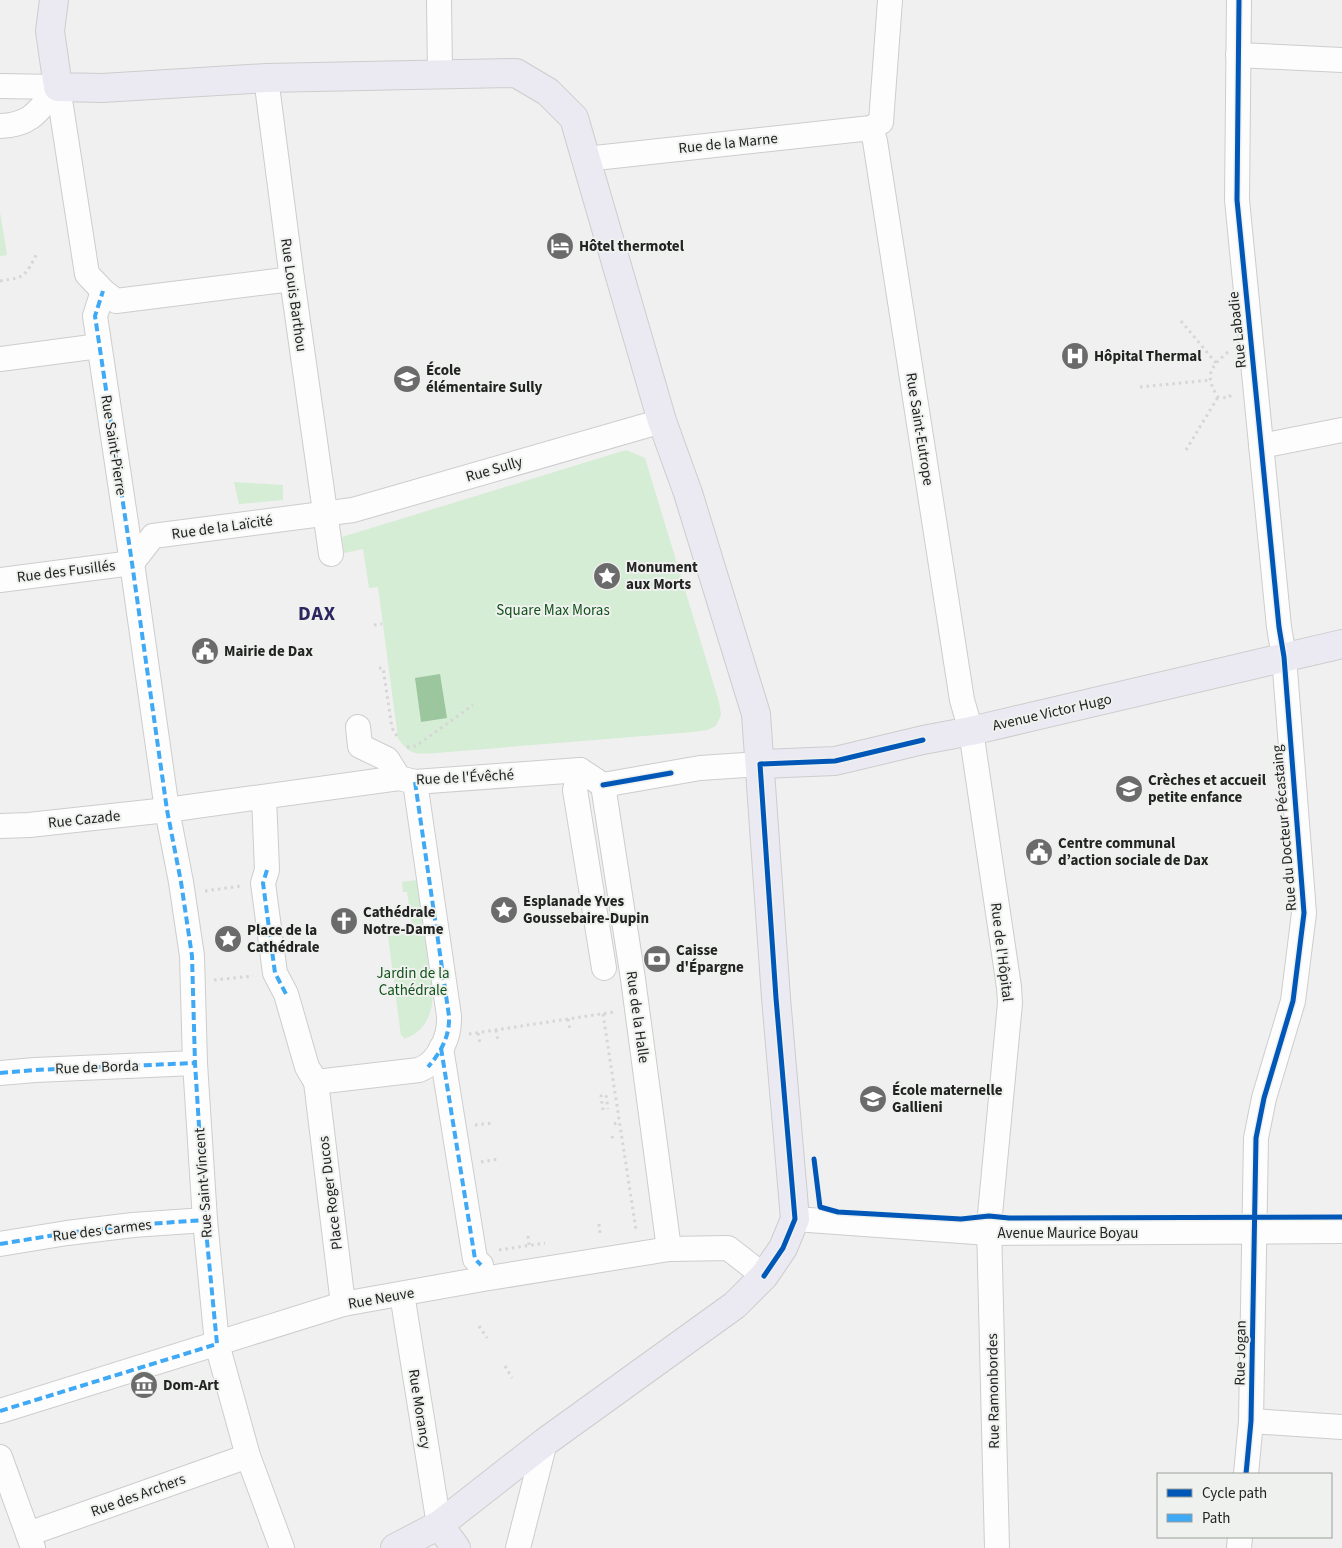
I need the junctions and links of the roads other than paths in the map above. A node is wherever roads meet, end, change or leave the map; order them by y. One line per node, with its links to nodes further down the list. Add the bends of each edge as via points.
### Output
1 (54, 0): 10 (main road, via 50,31)
2 (438, 0): 7 (street)
3 (890, 0): 12 (street, via 881,122)
4 (1239, 0): 5 (street, Rue Labadie)
5 (1238, 55): 6 (street); 20 (street, Rue Labadie, via 1237,200)
6 (1342, 60)
7 (440, 74): 8 (main road); 13 (main road, via 516,73 548,92 574,118)
8 (266, 78): 10 (main road, via 102,88); 14 (street, Rue Louis Barthou)
9 (0, 86): 10 (street)
10 (58, 87): 11 (street, via 34,117); 15 (street, via 87,274)
11 (0, 126)
12 (871, 128): 13 (street, Rue de la Marne); 28 (street, Rue Saint-Eutrope, via 960,690)
13 (586, 159): 18 (main road)
14 (292, 279): 15 (street, via 116,301); 21 (street, Rue Louis Barthou)
15 (102, 291): 16 (street, Rue Saint-Pierre, via 95,316)
16 (99, 346): 17 (street); 23 (street, Rue Saint-Pierre)
17 (0, 360)
18 (662, 421): 21 (street, Rue Sully, via 353,510); 29 (main road, via 688,493 756,714)
19 (1342, 430): 20 (street)
20 (1261, 446): 26 (street, Rue Labadie)
21 (324, 513): 22 (street, Rue Louis Barthou); 23 (street, Rue de la Laïcité, via 153,536)
22 (331, 554)
23 (132, 563): 24 (street, Rue des Fusillés); 34 (street, Rue Saint-Pierre)
24 (0, 580)
25 (1342, 644): 26 (main road, Avenue Victor Hugo)
26 (1284, 657): 28 (main road, Avenue Victor Hugo); 46 (street, Rue du Docteur Pécastaing, via 1304,913 1293,1001 1264,1098 1256,1138)
27 (358, 727): 31 (street, via 360,746 387,758)
28 (971, 731): 29 (main road, Avenue Victor Hugo, via 835,761); 47 (street, Rue de l'Hôpital, via 1010,1003)
29 (760, 764): 32 (street, via 700,768); 43 (main road)
30 (580, 770): 31 (street, Rue de l'Évêché); 32 (street); 37 (street, via 575,790)
31 (407, 780): 33 (street, Rue de l'Évêché); 39 (street)
32 (604, 785): 36 (street, Rue de la Halle)
33 (264, 797): 34 (street, Rue de l'Évêché); 42 (street, Place Roger Ducos, via 265,876 275,973 286,994 307,1067)
34 (167, 810): 35 (street, Rue Cazade); 40 (street, Rue Saint-Vincent, via 192,956)
35 (0, 826)
36 (616, 866): 37 (street, via 610,879); 49 (street, Rue de la Halle)
37 (591, 889): 38 (street)
38 (604, 968)
39 (446, 1044): 42 (street, via 419,1070); 50 (street, via 475,1259)
40 (195, 1063): 41 (street, Rue de Borda); 44 (street, Rue Saint-Vincent)
41 (0, 1073)
42 (316, 1082): 53 (street, Place Roger Ducos)
43 (795, 1219): 47 (street, Avenue Maurice Boyau); 51 (main road, via 783,1248)
44 (205, 1220): 48 (street, Rue des Carmes, via 133,1225); 54 (street, Rue Saint-Vincent)
45 (1342, 1230): 46 (street, Avenue Maurice Boyau)
46 (1255, 1231): 47 (street, Avenue Maurice Boyau); 56 (street, Rue Jogan)
47 (989, 1234): 68 (street, Rue Ramonbordes)
48 (0, 1244)
49 (669, 1249): 51 (street, Rue Neuve, via 728,1248); 52 (street, Rue Neuve)
50 (481, 1264)
51 (764, 1276): 58 (main road, via 735,1305)
52 (402, 1294): 53 (street, Rue Neuve); 62 (street, Rue Morancy)
53 (343, 1304): 54 (street, Rue Neuve)
54 (217, 1344): 55 (street, Rue Neuve); 59 (street, Rue Saint-Vincent)
55 (0, 1411)
56 (1251, 1421): 57 (street); 61 (street, Rue Jogan)
57 (1342, 1427)
58 (546, 1442): 62 (main road); 67 (street)
59 (248, 1456): 63 (street, Rue des Archers); 64 (street, Rue Saint-Vincent)
60 (0, 1458): 63 (street)
61 (1246, 1473)
62 (436, 1537): 65 (main road); 66 (main road)
63 (30, 1541)
64 (282, 1548)
65 (395, 1548)
66 (456, 1548)
67 (518, 1548)
68 (997, 1548)

